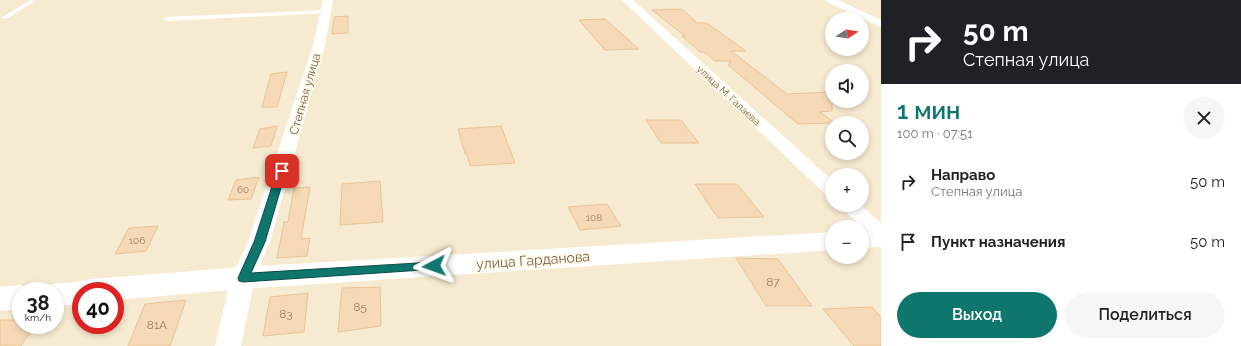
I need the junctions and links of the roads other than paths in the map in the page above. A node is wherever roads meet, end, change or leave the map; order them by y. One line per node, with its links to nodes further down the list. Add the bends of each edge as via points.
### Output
1 (34, 0): 5 (lane)
2 (627, 0): 8 (street, улица М. Галаева)
3 (830, 0): 7 (street)
4 (327, 6): 6 (lane); 14 (street, Степная улица, via 320,45 295,129 259,242)
5 (4, 18)
6 (166, 19)
7 (881, 24)
8 (825, 184)
9 (856, 212): 10 (street)
10 (881, 235)
11 (881, 238): 12 (street)
12 (869, 239)
13 (825, 241): 14 (street, улица Гарданова)
14 (243, 278): 15 (street, улица Гарданова); 18 (street, Степная улица)
15 (124, 288)
16 (12, 298): 17 (street)
17 (0, 299)
18 (228, 346)

